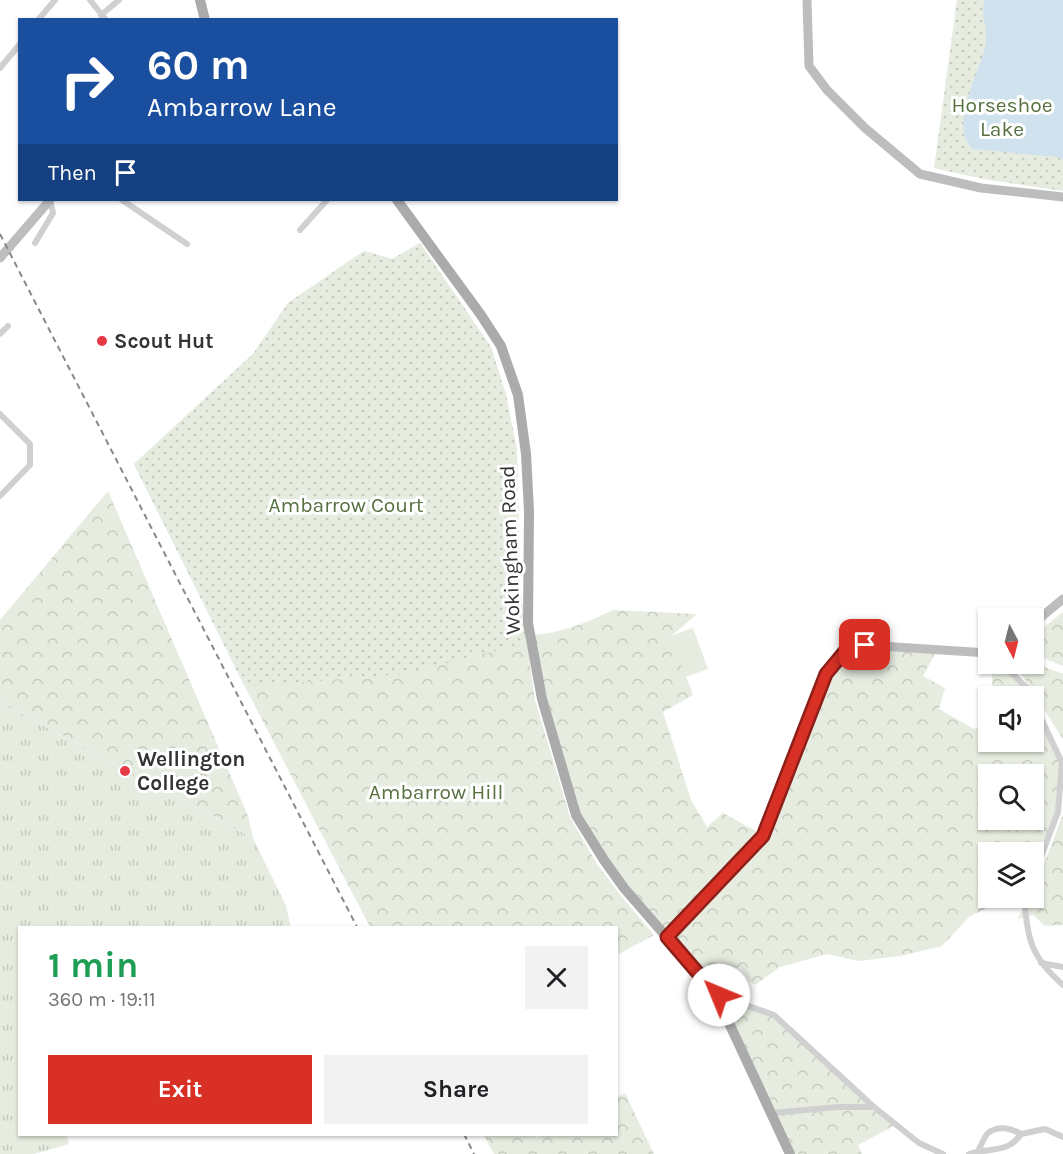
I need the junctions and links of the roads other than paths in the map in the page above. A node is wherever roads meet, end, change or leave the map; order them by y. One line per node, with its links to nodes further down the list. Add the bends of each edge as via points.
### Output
1 (55, 0): 7 (street)
2 (90, 0): 6 (street)
3 (119, 0): 6 (street)
4 (200, 0): 8 (main road)
5 (807, 0): 11 (street, via 809,66 865,128 920,174 981,188)
6 (103, 17)
7 (40, 18)
8 (205, 18)
9 (18, 46): 10 (street)
10 (0, 68)
11 (1063, 197)
12 (49, 201): 20 (street)
13 (50, 201): 18 (street, via 53,213)
14 (123, 201): 19 (street)
15 (326, 201): 17 (street)
16 (398, 201): 33 (main road, Wokingham Road, via 501,346 518,395 526,454 528,623 542,699 576,815 603,860)
17 (300, 230)
18 (35, 243)
19 (187, 244)
20 (0, 258)
21 (8, 326): 22 (street)
22 (0, 334)
23 (0, 414): 24 (street, via 30,444 30,465)
24 (0, 496)
25 (1063, 599): 26 (street)
26 (1044, 615)
27 (978, 653): 33 (street, via 865,645 846,650 826,674 763,836)
28 (1012, 674): 29 (street)
29 (1025, 686)
30 (1044, 724): 31 (street, via 1062,763 1058,812)
31 (1044, 849)
32 (1025, 908): 34 (street, via 1035,956)
33 (667, 937): 37 (main road, Wokingham Road)
34 (1041, 963): 35 (street); 36 (street)
35 (1063, 967)
36 (1063, 985)
37 (715, 993): 38 (street, via 774,1015); 39 (main road, Wokingham Road)
38 (874, 1107): 39 (street); 44 (street, via 920,1143)
39 (772, 1113): 43 (main road, Wokingham Road)
40 (1021, 1134): 41 (street, via 1045,1129); 42 (street, via 1007,1151); 42 (street, via 1003,1127 988,1133)
41 (1063, 1137)
42 (978, 1151): 45 (street)
43 (790, 1154)
44 (943, 1154)
45 (969, 1154)

